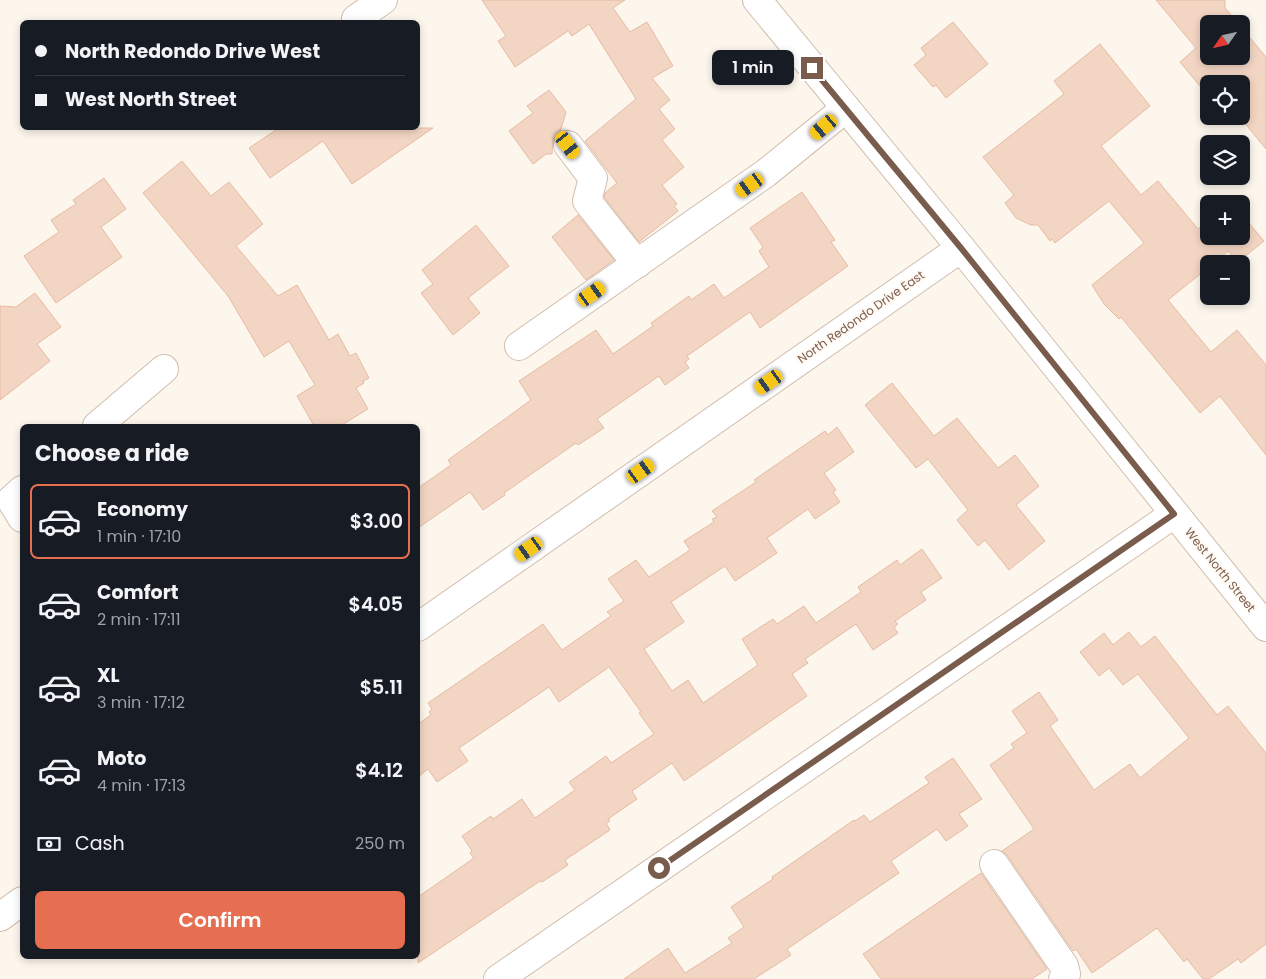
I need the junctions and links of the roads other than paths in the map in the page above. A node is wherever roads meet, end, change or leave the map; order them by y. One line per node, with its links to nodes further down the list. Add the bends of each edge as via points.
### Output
1 (383, 0): 3 (street)
2 (757, 0): 4 (street, West North Street)
3 (356, 19)
4 (846, 108): 6 (street, West North Street); 7 (street, via 766,173)
5 (568, 145): 7 (street, via 593,178 586,201)
6 (961, 248): 11 (street, West North Street); 12 (street, North Redondo Drive East)
7 (637, 264): 8 (street)
8 (519, 346)
9 (164, 369): 10 (street)
10 (99, 424)
11 (1174, 514): 13 (street, West North Street); 17 (street)
12 (420, 626)
13 (1266, 628)
14 (994, 864): 18 (street, via 1064,966 1066,974)
15 (20, 902): 16 (street)
16 (0, 916)
17 (498, 979)
18 (1063, 979)

